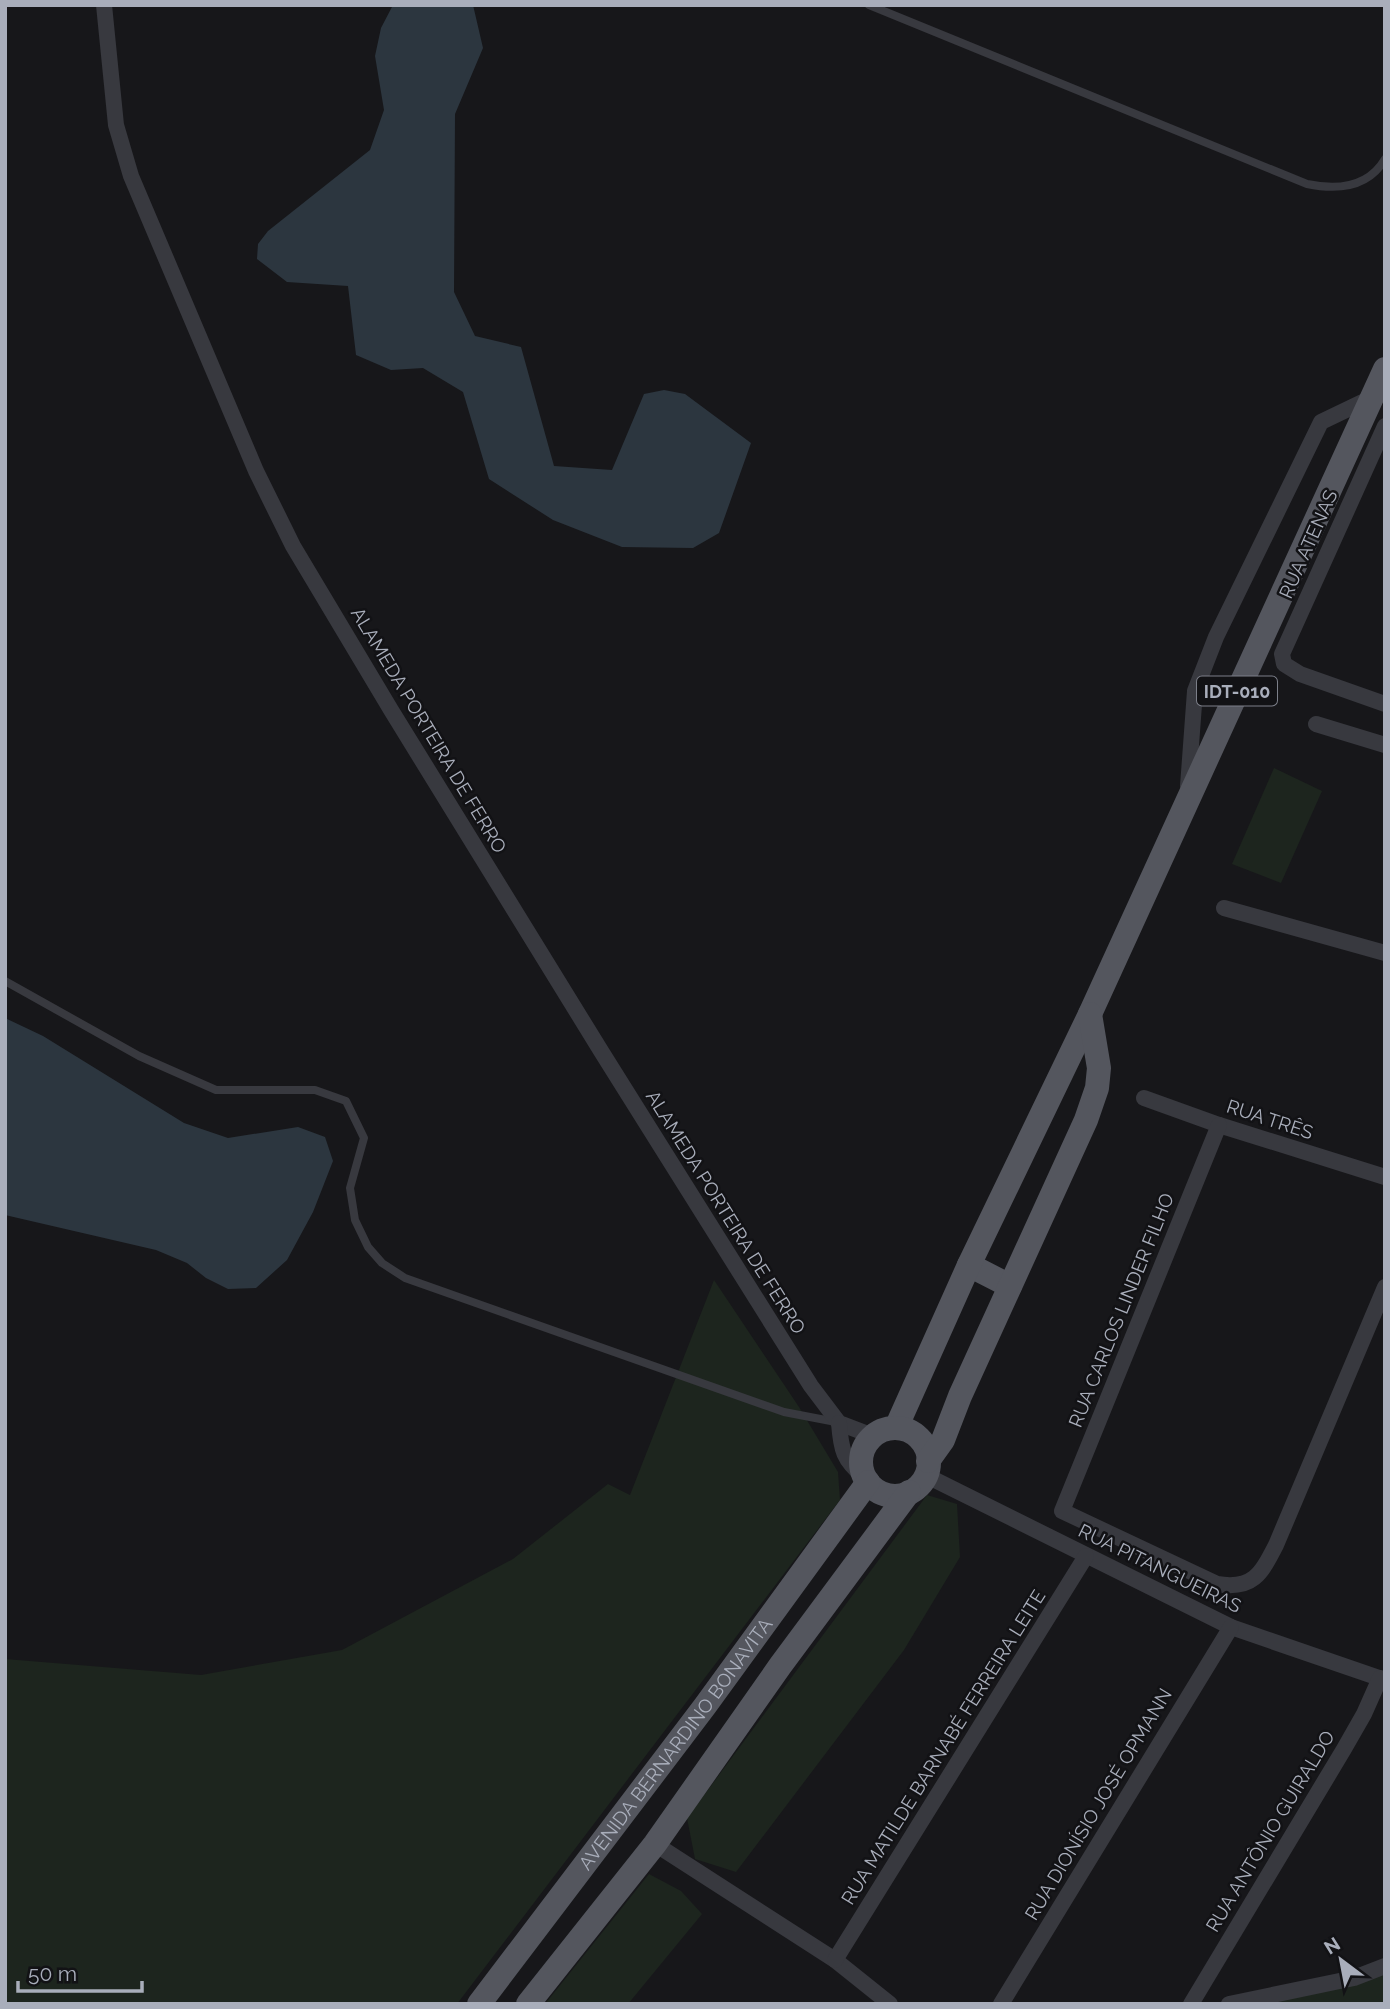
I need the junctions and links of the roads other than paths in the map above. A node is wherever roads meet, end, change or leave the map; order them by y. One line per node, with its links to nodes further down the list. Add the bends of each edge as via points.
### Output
1 (104, 5): 21 (street, ALAMEDA PORTEIRA DE FERRO, via 116,125 131,176 256,471 293,546 608,1062 811,1386)
2 (869, 5): 3 (lane, via 1307,184 1345,187 1362,181)
3 (1385, 159)
4 (1385, 369): 5 (main road, IDT-010)
5 (1371, 398): 10 (main road, IDT-010); 10 (street, via 1321,422 1216,636 1195,691)
6 (1385, 426): 7 (street, RUA ATENAS, via 1282,654 1284,664 1300,674)
7 (1385, 704)
8 (1316, 724): 9 (street)
9 (1385, 745)
10 (1187, 799): 14 (main road, IDT-010)
11 (1224, 908): 12 (street)
12 (1385, 953)
13 (5, 981): 21 (lane, via 139,1056 216,1090 315,1090 346,1101 364,1138 350,1188 355,1220 368,1247 405,1278 784,1412)
14 (1090, 1014): 18 (main road); 19 (main road, AVENIDA BERNARDINO BONAVITA, via 1099,1069 1097,1088)
15 (1144, 1098): 16 (street, RUA TRÊS)
16 (1220, 1125): 17 (street, RUA TRÊS); 20 (street, RUA CARLOS LINDER FILHO, via 1062,1511 1217,1584 1250,1582 1263,1570 1276,1545)
17 (1385, 1178)
18 (969, 1265): 19 (main road); 22 (main road)
19 (1010, 1286): 24 (main road, AVENIDA BERNARDINO BONAVITA, via 943,1440)
20 (1385, 1287)
21 (839, 1423): 23 (street); 25 (street, ALAMEDA PORTEIRA DE FERRO, via 844,1455)
22 (896, 1428): 23 (main road); 24 (main road, via 919,1438 927,1452)
23 (873, 1436): 25 (main road, via 861,1459)
24 (921, 1476): 25 (main road, via 887,1494); 26 (street, RUA PITANGUEIRAS); 29 (main road, AVENIDA BERNARDINO BONAVITA)
25 (866, 1480): 32 (main road, AVENIDA BERNARDINO BONAVITA, via 705,1706)
26 (1086, 1556): 27 (street, RUA PITANGUEIRAS); 30 (street, RUA MATILDE BARNABÉ FERREIRA LEITE)
27 (1231, 1627): 28 (street, RUA PITANGUEIRAS); 35 (street, RUA DIONÍSIO JOSÉ OPMANN)
28 (1382, 1679): 36 (street, RUA ANTÔNIO GUIRALDO)
29 (655, 1844): 30 (street); 33 (main road, AVENIDA BERNARDINO BONAVITA)
30 (835, 1960): 34 (street)
31 (1385, 1966): 37 (street, via 1354,1978)
32 (479, 2004)
33 (528, 2004)
34 (890, 2004)
35 (1001, 2004)
36 (1191, 2004)
37 (1229, 2004)

